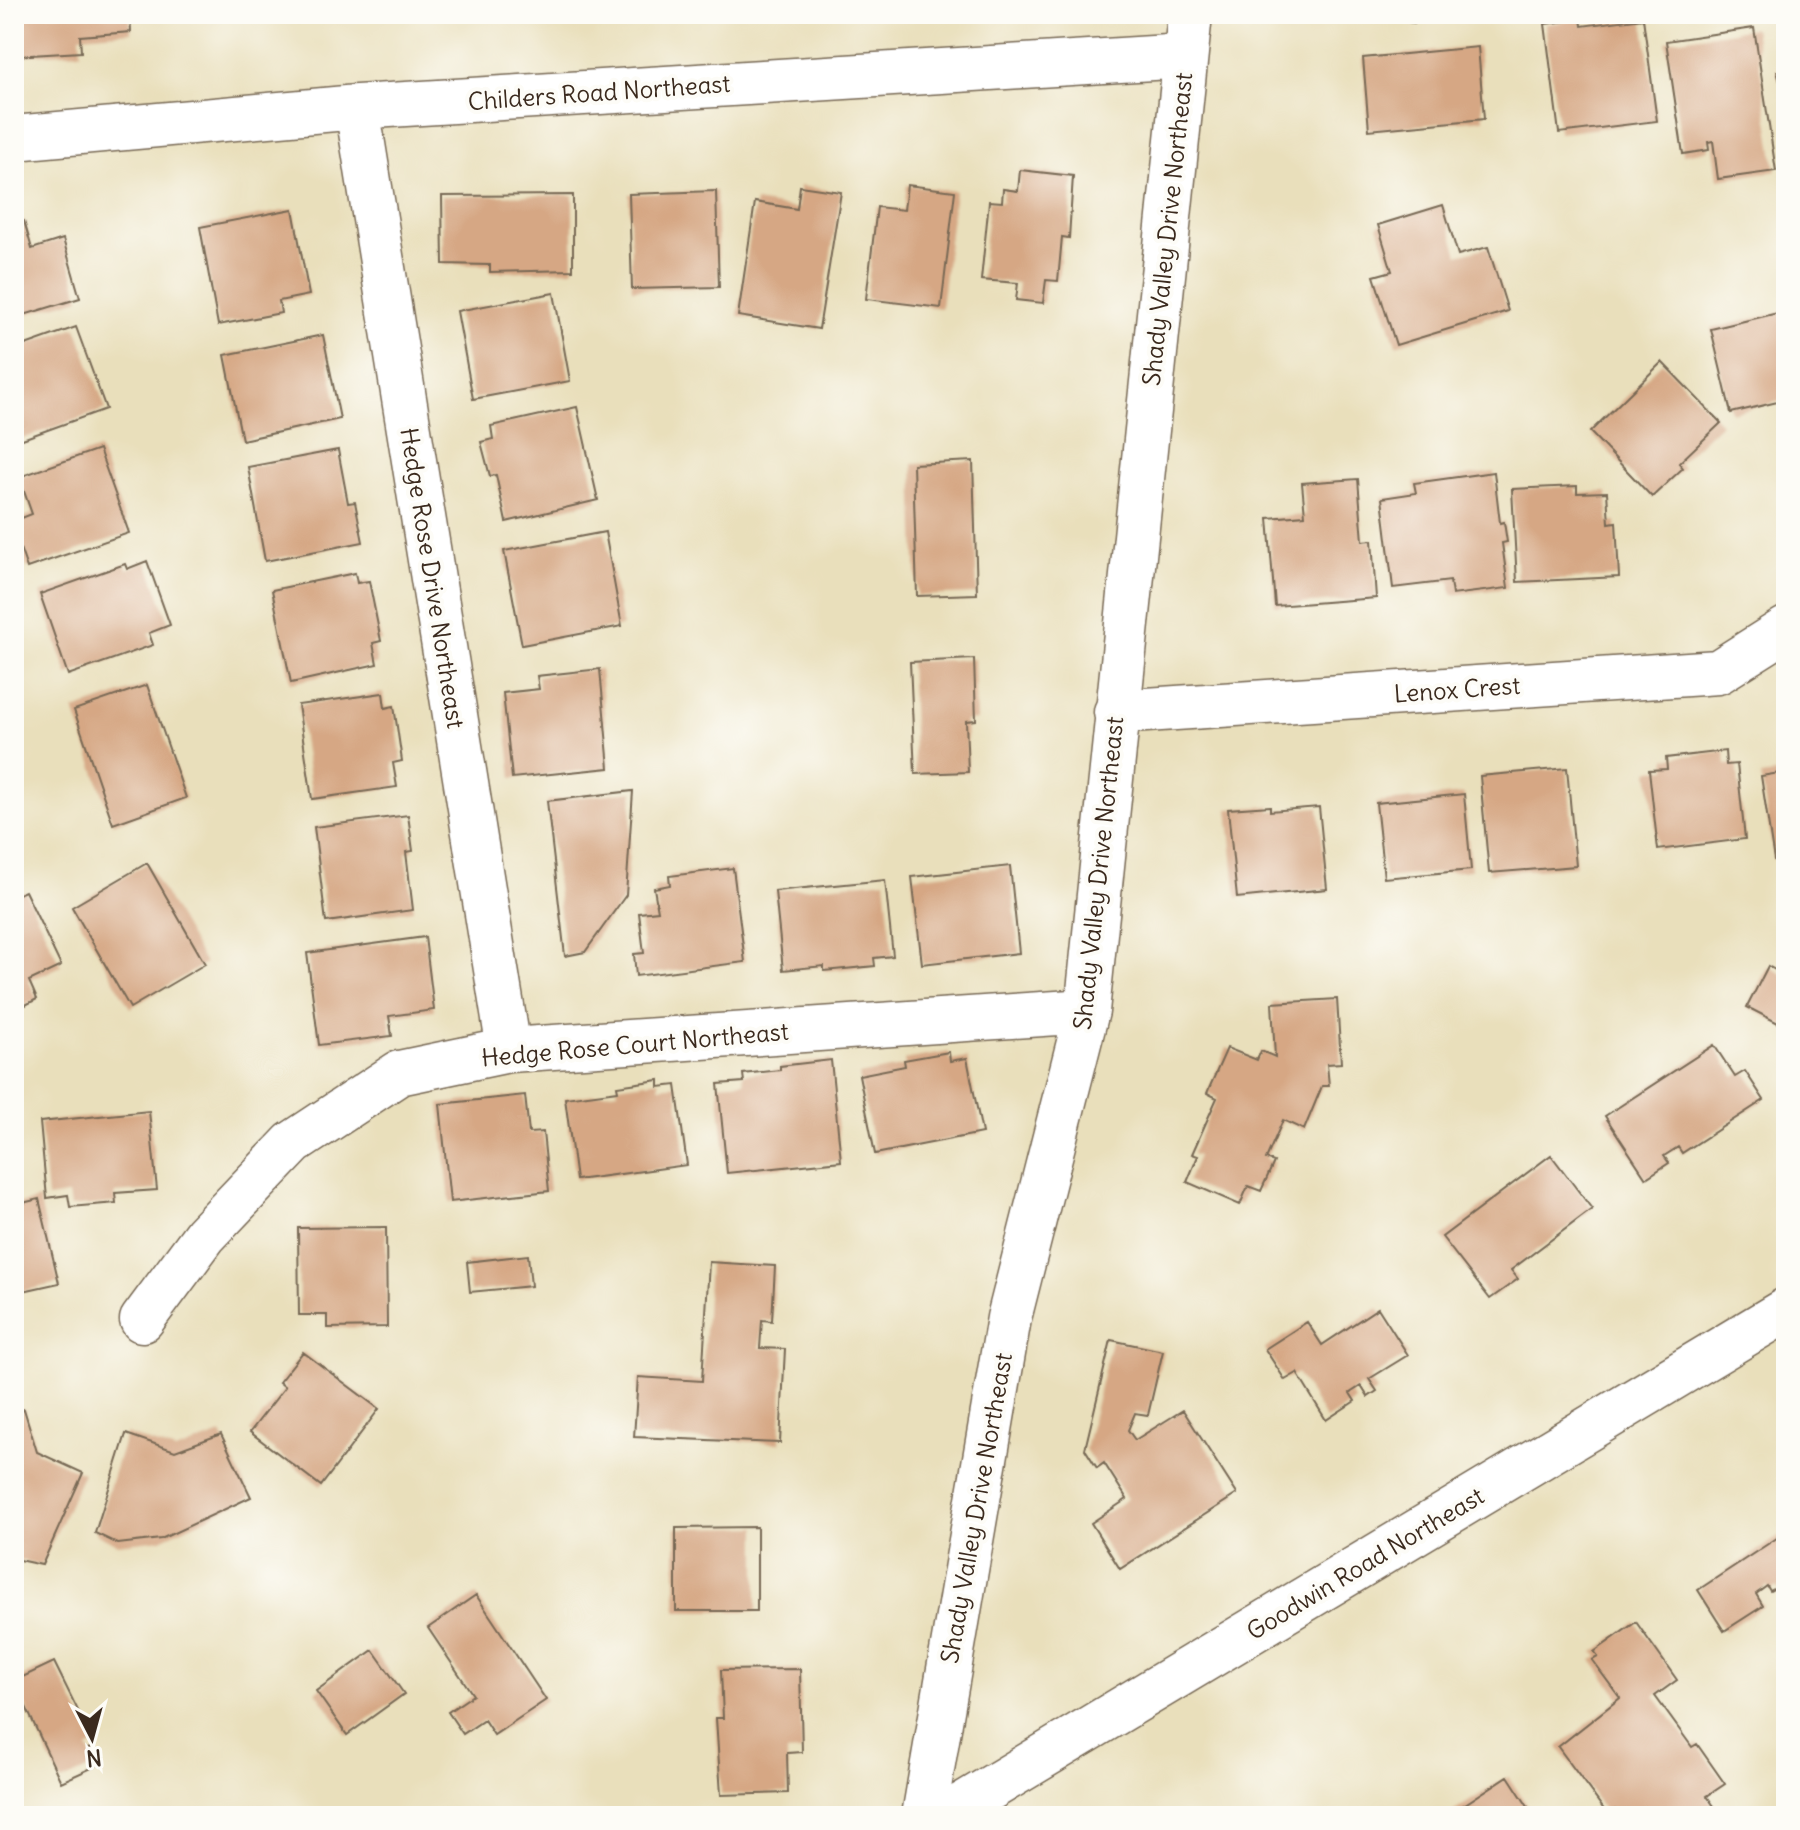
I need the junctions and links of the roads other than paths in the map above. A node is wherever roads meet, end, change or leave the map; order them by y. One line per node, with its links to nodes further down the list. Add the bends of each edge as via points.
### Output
1 (1188, 35): 2 (street, Childers Road Northeast); 5 (street, Shady Valley Drive Northeast)
2 (357, 107): 3 (street, Childers Road Northeast); 7 (street, Hedge Rose Drive Northeast)
3 (14, 138)
4 (1786, 629): 5 (street, Lenox Crest, via 1718,672)
5 (1116, 712): 6 (street, Shady Valley Drive Northeast)
6 (1087, 1011): 7 (street, Hedge Rose Court Northeast); 10 (street, Shady Valley Drive Northeast, via 1009,1318)
7 (509, 1050): 9 (street, Hedge Rose Court Northeast, via 399,1073 293,1143 205,1235)
8 (1786, 1310): 11 (street, Goodwin Road Northeast)
9 (142, 1320)
10 (924, 1816)
11 (944, 1816)

